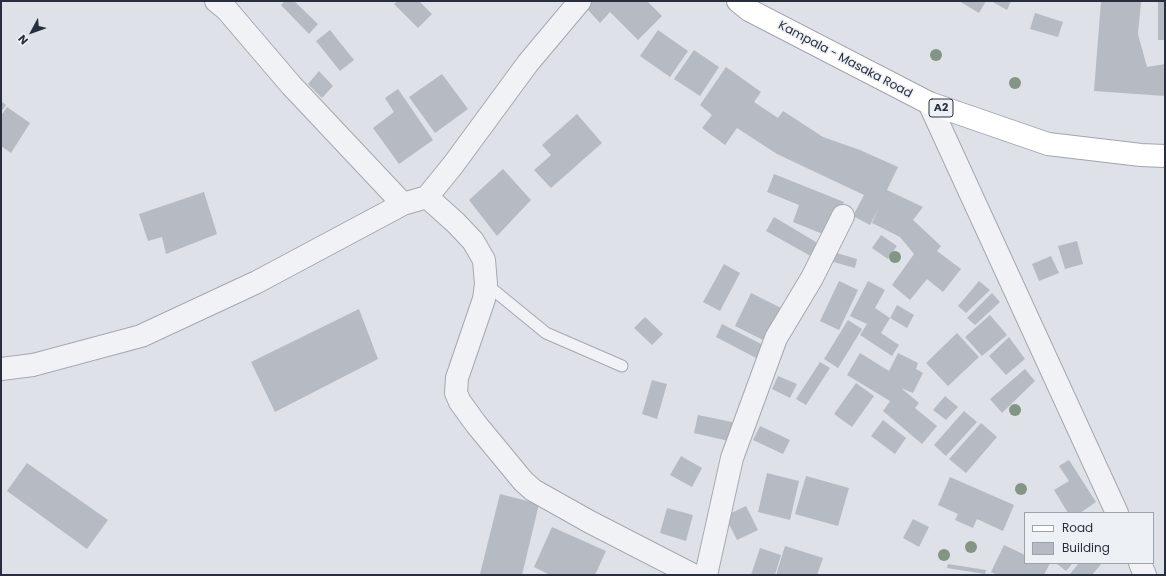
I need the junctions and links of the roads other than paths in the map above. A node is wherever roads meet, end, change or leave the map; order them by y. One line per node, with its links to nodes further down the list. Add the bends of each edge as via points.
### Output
1 (216, 1): 7 (street)
2 (580, 1): 6 (street, via 528,63)
3 (738, 1): 4 (main road, Kampala - Masaka Road / A2, via 750,10)
4 (929, 103): 5 (main road, Kampala - Masaka Road / A2, via 1048,144); 12 (street)
5 (1165, 156)
6 (427, 197): 7 (street); 9 (street, via 473,241 484,260)
7 (403, 204): 11 (street, via 257,282 141,336 33,365)
8 (843, 216): 15 (street, via 812,278 776,338 732,458)
9 (486, 284): 10 (lane, via 546,333); 14 (street, via 484,299 457,378 456,393 460,402 533,490)
10 (622, 366)
11 (1, 369)
12 (1117, 512)
13 (1140, 564): 16 (street)
14 (693, 575)
15 (706, 575)
16 (1145, 575)

